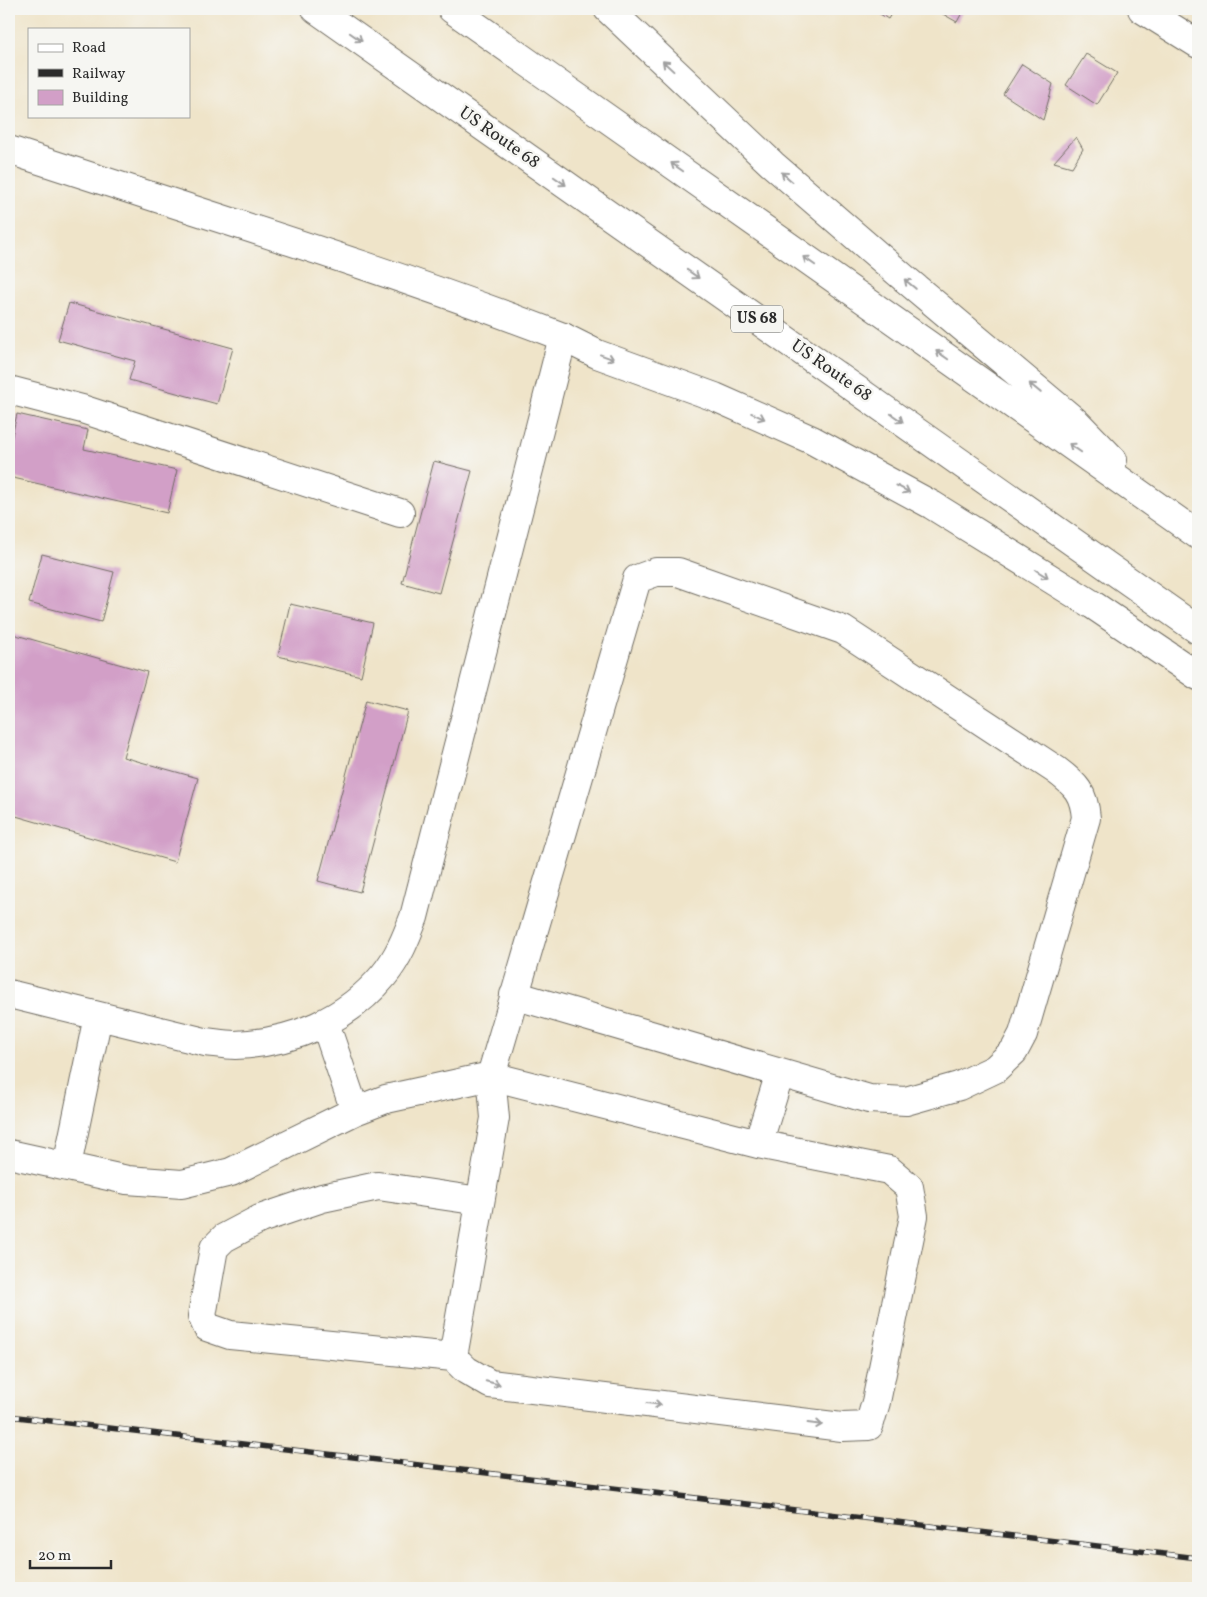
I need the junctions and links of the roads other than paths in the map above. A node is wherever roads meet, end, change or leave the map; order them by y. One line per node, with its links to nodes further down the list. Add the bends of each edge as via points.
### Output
1 (316, 9): 12 (main road, US Route 68 / US 68, one-way to 12)
2 (452, 9): 9 (main road, one-way to 2)
3 (608, 9): 9 (main road, one-way to 3, via 1077,423 772,164)
4 (1142, 9): 5 (main road)
5 (1198, 44)
6 (9, 150): 7 (main road, via 411,281)
7 (563, 337): 13 (main road, one-way to 13, via 597,354 715,397 812,440 941,510 1093,605); 17 (main road, via 414,917 403,947 385,975 364,996)
8 (9, 390): 10 (main road, via 82,409)
9 (1158, 507): 11 (main road)
10 (400, 513)
11 (1198, 535)
12 (1198, 630)
13 (1198, 676)
14 (9, 994): 16 (main road)
15 (514, 995): 18 (main road); 18 (main road, via 637,579 656,572 678,572 843,630 1056,770 1074,784 1085,804 1086,818 1023,1034 1014,1051 995,1068 959,1086 906,1100 869,1099); 19 (main road)
16 (98, 1016): 17 (main road, via 205,1042 233,1045 265,1042); 23 (main road)
17 (325, 1023): 20 (main road)
18 (780, 1073): 21 (main road)
19 (491, 1076): 20 (main road, via 386,1099); 21 (main road); 24 (main road, via 495,1118)
20 (355, 1110): 23 (main road, via 231,1172 182,1184 127,1180)
21 (758, 1144): 25 (main road, one-way to 21, via 466,1370 490,1384 842,1427 869,1426 914,1216 909,1187 888,1170)
22 (9, 1154): 23 (main road)
23 (67, 1166)
24 (480, 1201): 25 (main road); 25 (main road, via 378,1186 322,1198 260,1219 224,1238 214,1248 202,1316 207,1327 230,1335)
25 (453, 1357)

